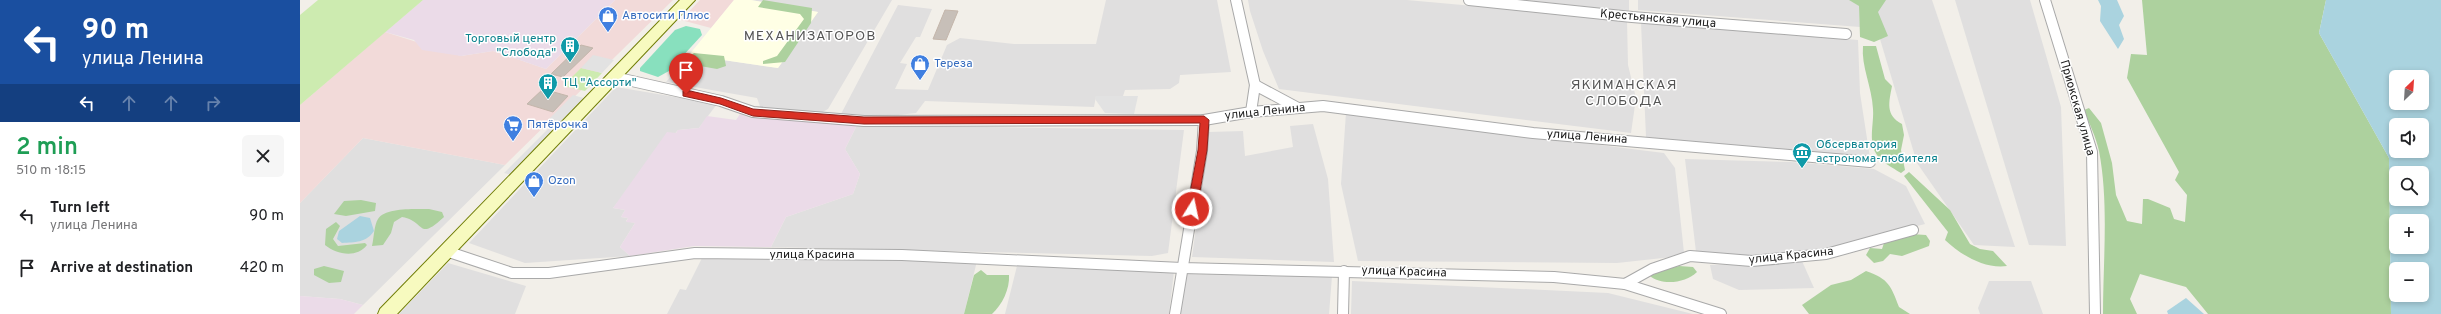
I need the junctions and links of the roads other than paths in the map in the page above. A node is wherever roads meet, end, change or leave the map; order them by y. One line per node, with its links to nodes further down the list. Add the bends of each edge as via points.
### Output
1 (688, 0): 6 (main road)
2 (1236, 0): 7 (street)
3 (1469, 0): 5 (street, Крестьянская улица, via 1632,17)
4 (2045, 0): 21 (street, Приокская улица, via 2092,152)
5 (1846, 34)
6 (614, 77): 10 (street, улица Ленина, via 721,101 753,112 864,121); 13 (main road)
7 (1255, 85): 8 (street); 9 (street)
8 (1298, 108): 9 (street, улица Ленина); 11 (street, улица Ленина, via 1324,106 1533,133)
9 (1251, 112): 10 (street, улица Ленина)
10 (1204, 120): 14 (street, via 1202,150)
11 (1870, 162)
12 (1912, 230): 16 (street, улица Красина, via 1826,254 1752,261 1690,256 1652,269)
13 (446, 251): 14 (street, улица Красина, via 512,273 549,273 695,253 902,255); 17 (main road)
14 (1182, 268): 15 (street, улица Красина); 18 (street)
15 (1344, 271): 16 (street, улица Красина, via 1554,277); 19 (street)
16 (1625, 284): 20 (street, улица Красина)
17 (386, 314)
18 (1175, 314)
19 (1343, 314)
20 (1721, 314)
21 (2095, 314)

